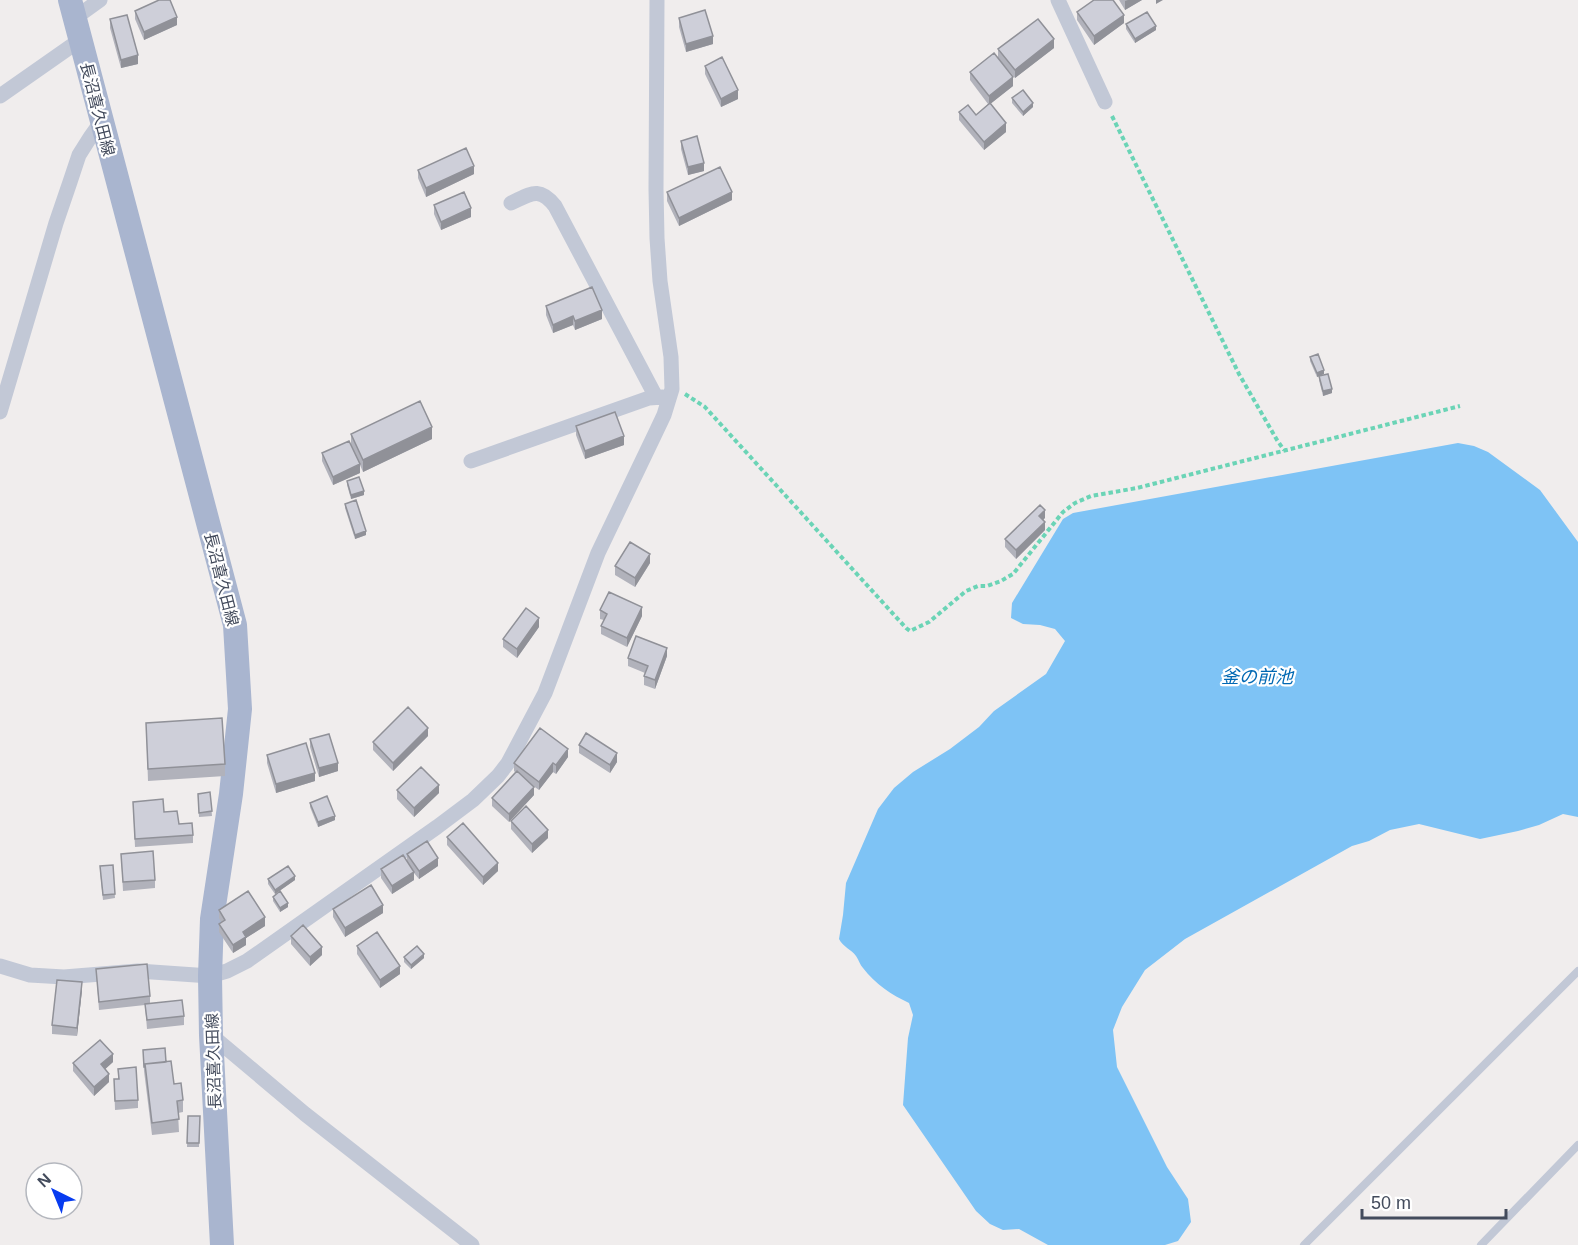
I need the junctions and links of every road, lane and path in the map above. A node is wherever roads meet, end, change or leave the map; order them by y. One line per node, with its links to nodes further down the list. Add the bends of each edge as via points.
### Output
1 (100, 0): 4 (street)
2 (657, 0): 9 (street, via 657,238 671,357)
3 (1058, 0): 6 (street)
4 (75, 19): 5 (street); 7 (main road, 長沼喜久田線)
5 (0, 96)
6 (1106, 102): 12 (path, via 1239,374)
7 (101, 122): 11 (street, via 79,155); 16 (main road, 長沼喜久田線, via 235,625 240,709 212,919)
8 (511, 203): 9 (street, via 534,193 552,202)
9 (666, 394): 12 (path, via 690,397 705,407 910,631 929,622 966,591 1013,574 1063,512 1075,503); 13 (street); 16 (street, via 655,434 598,553 545,693 498,776 437,827 247,961)
10 (1460, 406): 12 (path)
11 (0, 412)
12 (1285, 451)
13 (471, 461)
14 (0, 966): 16 (street, via 30,975 64,977 138,971)
15 (1578, 971): 21 (lane)
16 (210, 976): 17 (main road, 長沼喜久田線)
17 (211, 1035): 19 (main road, 長沼喜久田線); 20 (street)
18 (1578, 1145): 22 (lane)
19 (222, 1245)
20 (472, 1245)
21 (1304, 1245)
22 (1481, 1245)

